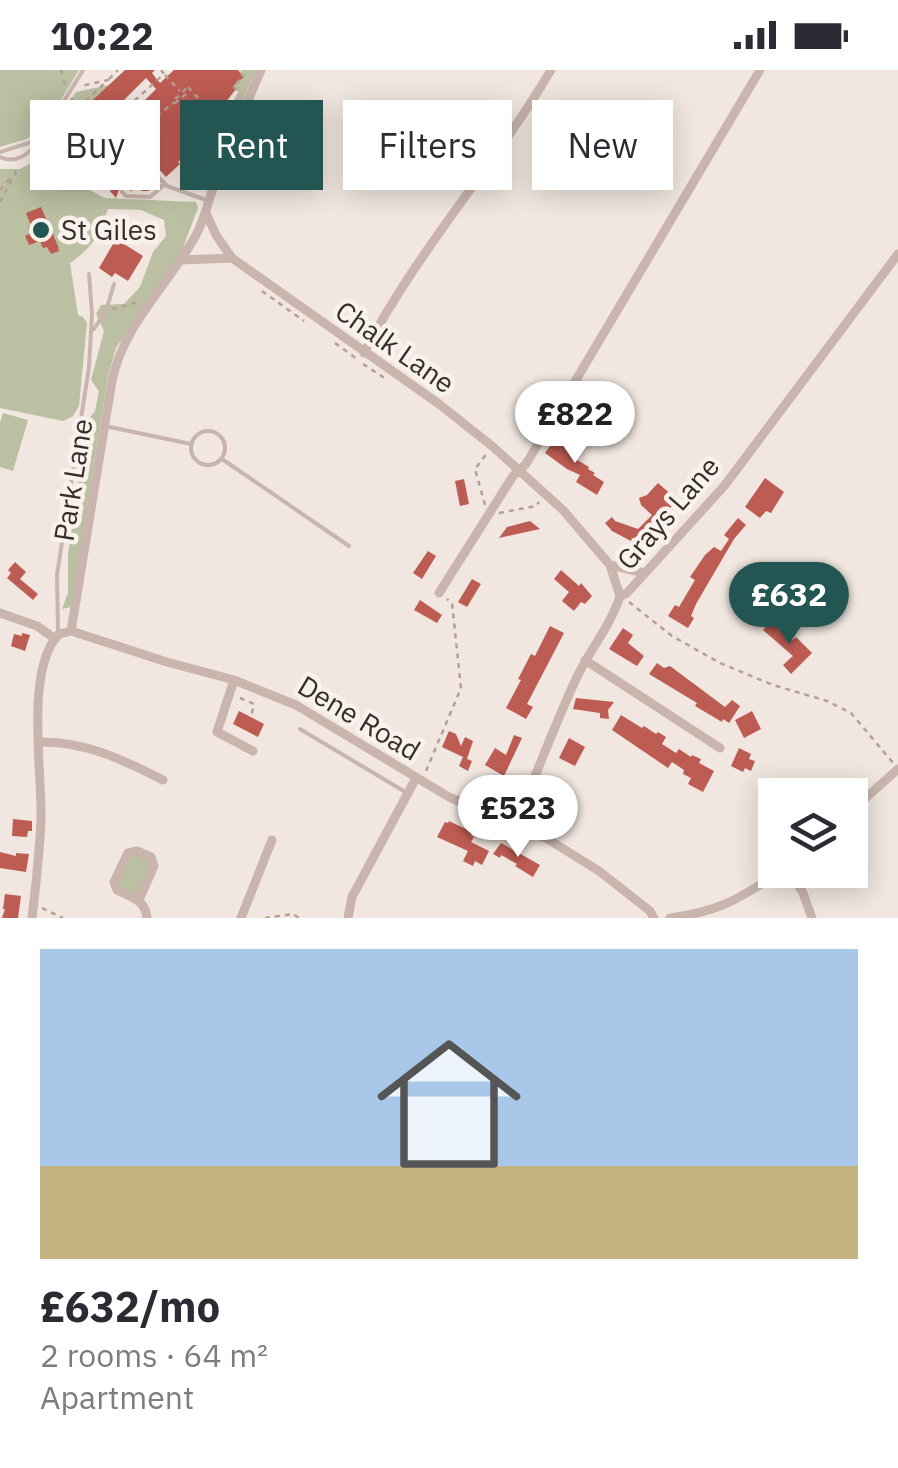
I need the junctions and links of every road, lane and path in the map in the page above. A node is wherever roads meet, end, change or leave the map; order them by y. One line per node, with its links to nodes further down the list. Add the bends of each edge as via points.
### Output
1 (63, 70): 12 (path)
2 (83, 70): 10 (lane)
3 (118, 70): 9 (path)
4 (242, 70): 11 (path, via 244,77 233,86)
5 (261, 70): 31 (street, Park Lane)
6 (551, 70): 43 (street, via 423,254)
7 (760, 70): 49 (street)
8 (163, 72): 16 (path); 19 (path, via 184,93)
9 (108, 80): 10 (path); 15 (path)
10 (75, 84): 12 (lane)
11 (240, 93): 18 (lane)
12 (68, 95): 13 (lane); 14 (path)
13 (65, 100)
14 (72, 100)
15 (87, 100)
16 (135, 100)
17 (201, 100): 19 (path, via 189,86)
18 (236, 100)
19 (174, 102): 20 (path)
20 (160, 114)
21 (30, 143): 23 (lane)
22 (30, 152): 23 (lane, via 8,161)
23 (0, 155)
24 (22, 164): 25 (path)
25 (17, 170): 28 (path); 30 (path)
26 (160, 181): 27 (lane)
27 (164, 186): 29 (lane, via 150,197); 31 (lane)
28 (0, 190)
29 (122, 192)
30 (0, 202)
31 (207, 206): 33 (street, Chalk Lane); 34 (street, Park Lane)
32 (898, 254): 54 (street, Grays Lane, via 750,453)
33 (232, 258): 34 (street); 43 (street, Chalk Lane)
34 (181, 260): 45 (street, Park Lane, via 120,351)
35 (88, 274): 41 (lane)
36 (114, 284): 39 (lane)
37 (253, 285): 40 (path)
38 (140, 301): 39 (path)
39 (106, 311): 41 (lane)
40 (303, 321)
41 (92, 333): 59 (lane, via 57,574)
42 (333, 341): 44 (path)
43 (364, 354): 47 (street, Chalk Lane)
44 (397, 386)
45 (105, 426): 46 (lane); 58 (street, Park Lane)
46 (191, 444): 48 (lane, via 200,464); 48 (lane, via 200,432 215,432 224,444)
47 (492, 446): 49 (street, Chalk Lane); 51 (path, via 476,468)
48 (222, 458): 52 (lane)
49 (520, 471): 51 (street); 53 (street, Chalk Lane)
50 (548, 507): 51 (path, via 540,499 536,506)
51 (488, 516): 55 (street)
52 (349, 546)
53 (610, 564): 54 (street); 56 (street, Chalk Lane)
54 (645, 573): 56 (street, Grays Lane)
55 (439, 592): 74 (path, via 452,603 461,688)
56 (620, 596): 60 (street, Grays Lane); 63 (path, via 672,636)
57 (0, 613): 59 (street)
58 (71, 632): 59 (street); 62 (street, Dene Road)
59 (56, 636): 68 (street, via 40,680)
60 (586, 660): 70 (street); 77 (street, Grays Lane)
61 (758, 670): 63 (path)
62 (234, 680): 64 (street); 74 (street, Dene Road, via 296,704)
63 (760, 680): 72 (path, via 851,713)
64 (229, 694): 65 (path, via 252,701); 67 (street)
65 (252, 717)
66 (300, 729): 75 (lane, Dene Road)
67 (217, 732): 69 (street); 71 (street)
68 (40, 742): 73 (street, via 113,755); 82 (street)
69 (212, 745)
70 (720, 748)
71 (253, 750)
72 (898, 769): 76 (street)
73 (162, 780)
74 (418, 780): 75 (street); 77 (street, Dene Road)
75 (407, 793): 89 (street)
76 (868, 796)
77 (515, 824): 90 (street, Dene Road, via 599,871)
78 (272, 840): 86 (street)
79 (758, 887): 91 (street, via 714,910)
80 (799, 888): 92 (street)
81 (139, 900): 81 (street, via 114,882 128,854 137,851 154,866); 85 (street)
82 (33, 905): 83 (street); 84 (path)
83 (32, 918)
84 (63, 918)
85 (147, 918)
86 (241, 918)
87 (265, 918): 88 (path)
88 (298, 918)
89 (348, 918)
90 (654, 918)
91 (670, 918)
92 (812, 918)

